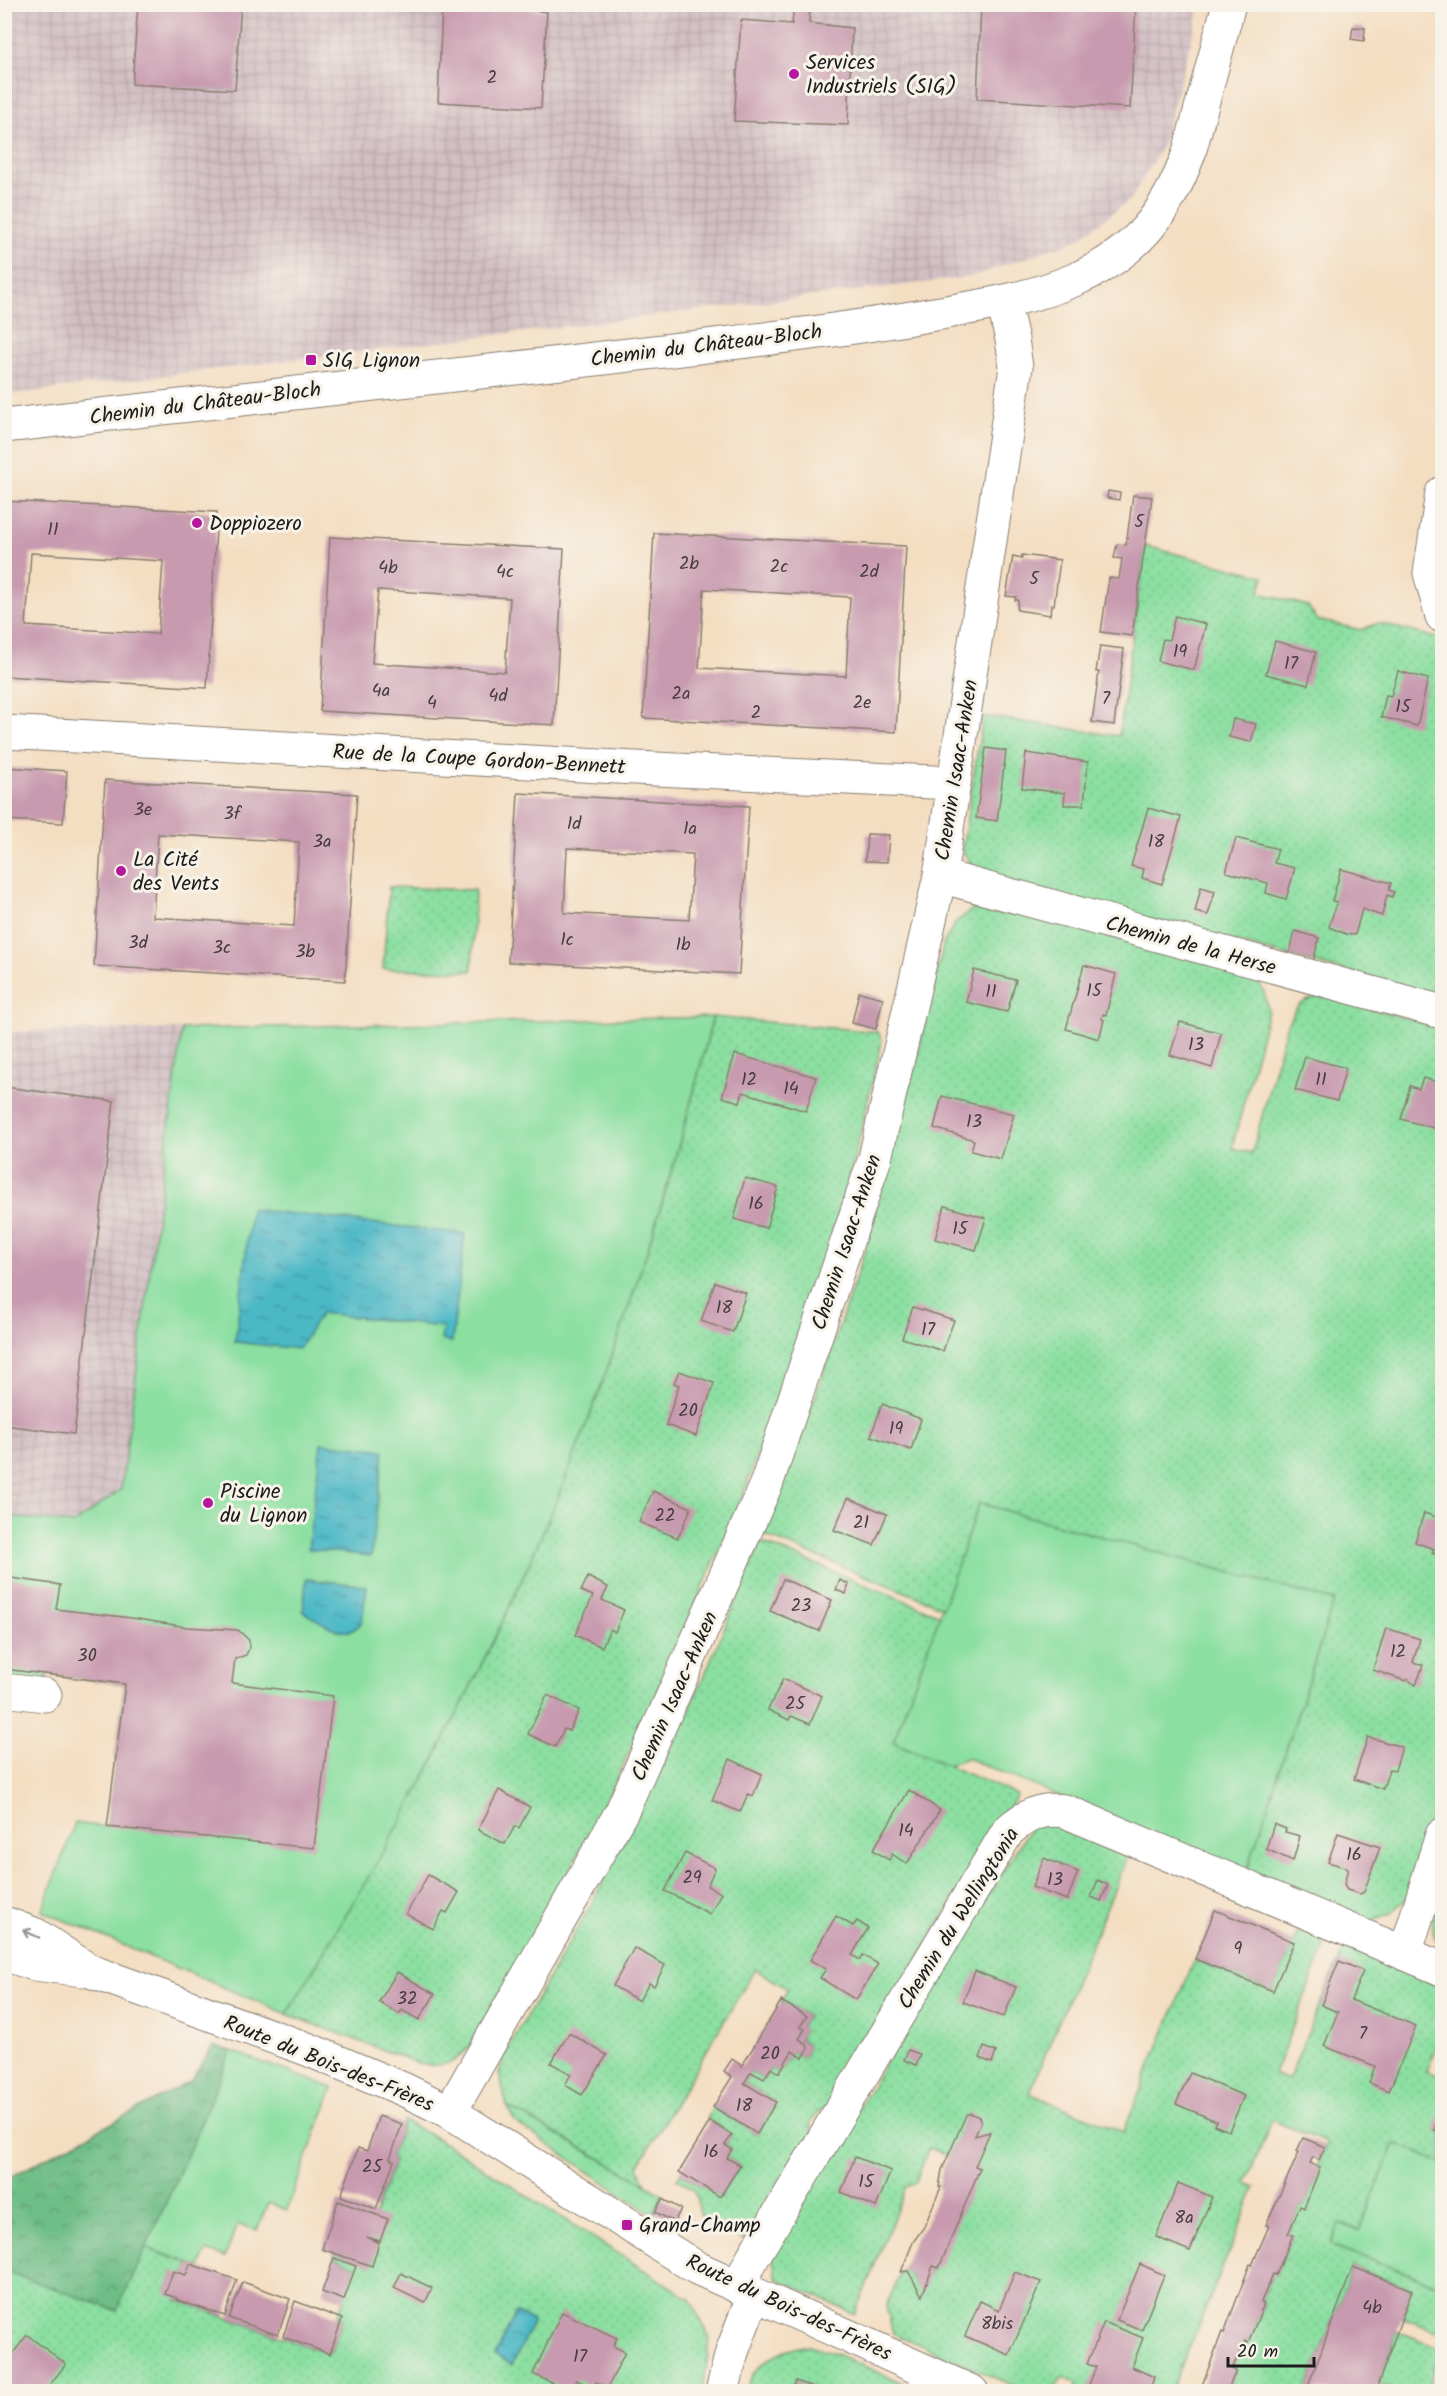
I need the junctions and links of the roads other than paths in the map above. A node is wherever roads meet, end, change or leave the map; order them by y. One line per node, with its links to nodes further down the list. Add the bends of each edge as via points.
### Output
1 (1229, 4): 2 (street, Chemin du Château-Bloch, via 1189,153 1159,216 1142,236 1103,265 1075,279)
2 (1003, 302): 3 (street, Chemin du Château-Bloch, via 738,342); 7 (street, Chemin Isaac-Anken, via 1016,367)
3 (4, 426)
4 (1443, 493): 5 (street, via 1430,573)
5 (1443, 616)
6 (4, 732): 7 (street, Rue de la Coupe Gordon-Bennett)
7 (954, 783): 8 (street, Chemin Isaac-Anken)
8 (940, 876): 9 (street, Chemin de la Herse); 18 (street, Chemin Isaac-Anken, via 875,1158 768,1482 622,1811)
9 (1443, 1012)
10 (4, 1690): 11 (street)
11 (45, 1695)
12 (1443, 1834): 15 (street)
13 (4, 1923): 17 (street, Route du Bois-des-Frères, one-way to 13, via 36,1935)
14 (4, 1954): 17 (street, Route du Bois-des-Frères, via 34,1964)
15 (1405, 1954): 16 (street, Chemin du Wellingtonia); 19 (street, Chemin du Wellingtonia, via 1065,1810 1035,1812 1008,1831 759,2247)
16 (1443, 1969)
17 (90, 1971): 18 (street, Route du Bois-des-Frères, via 306,2049)
18 (450, 2112): 19 (street, Route du Bois-des-Frères, via 696,2268)
19 (746, 2291): 20 (street, Chemin du Wellingtonia); 21 (street, Route du Bois-des-Frères)
20 (722, 2391)
21 (972, 2391)

